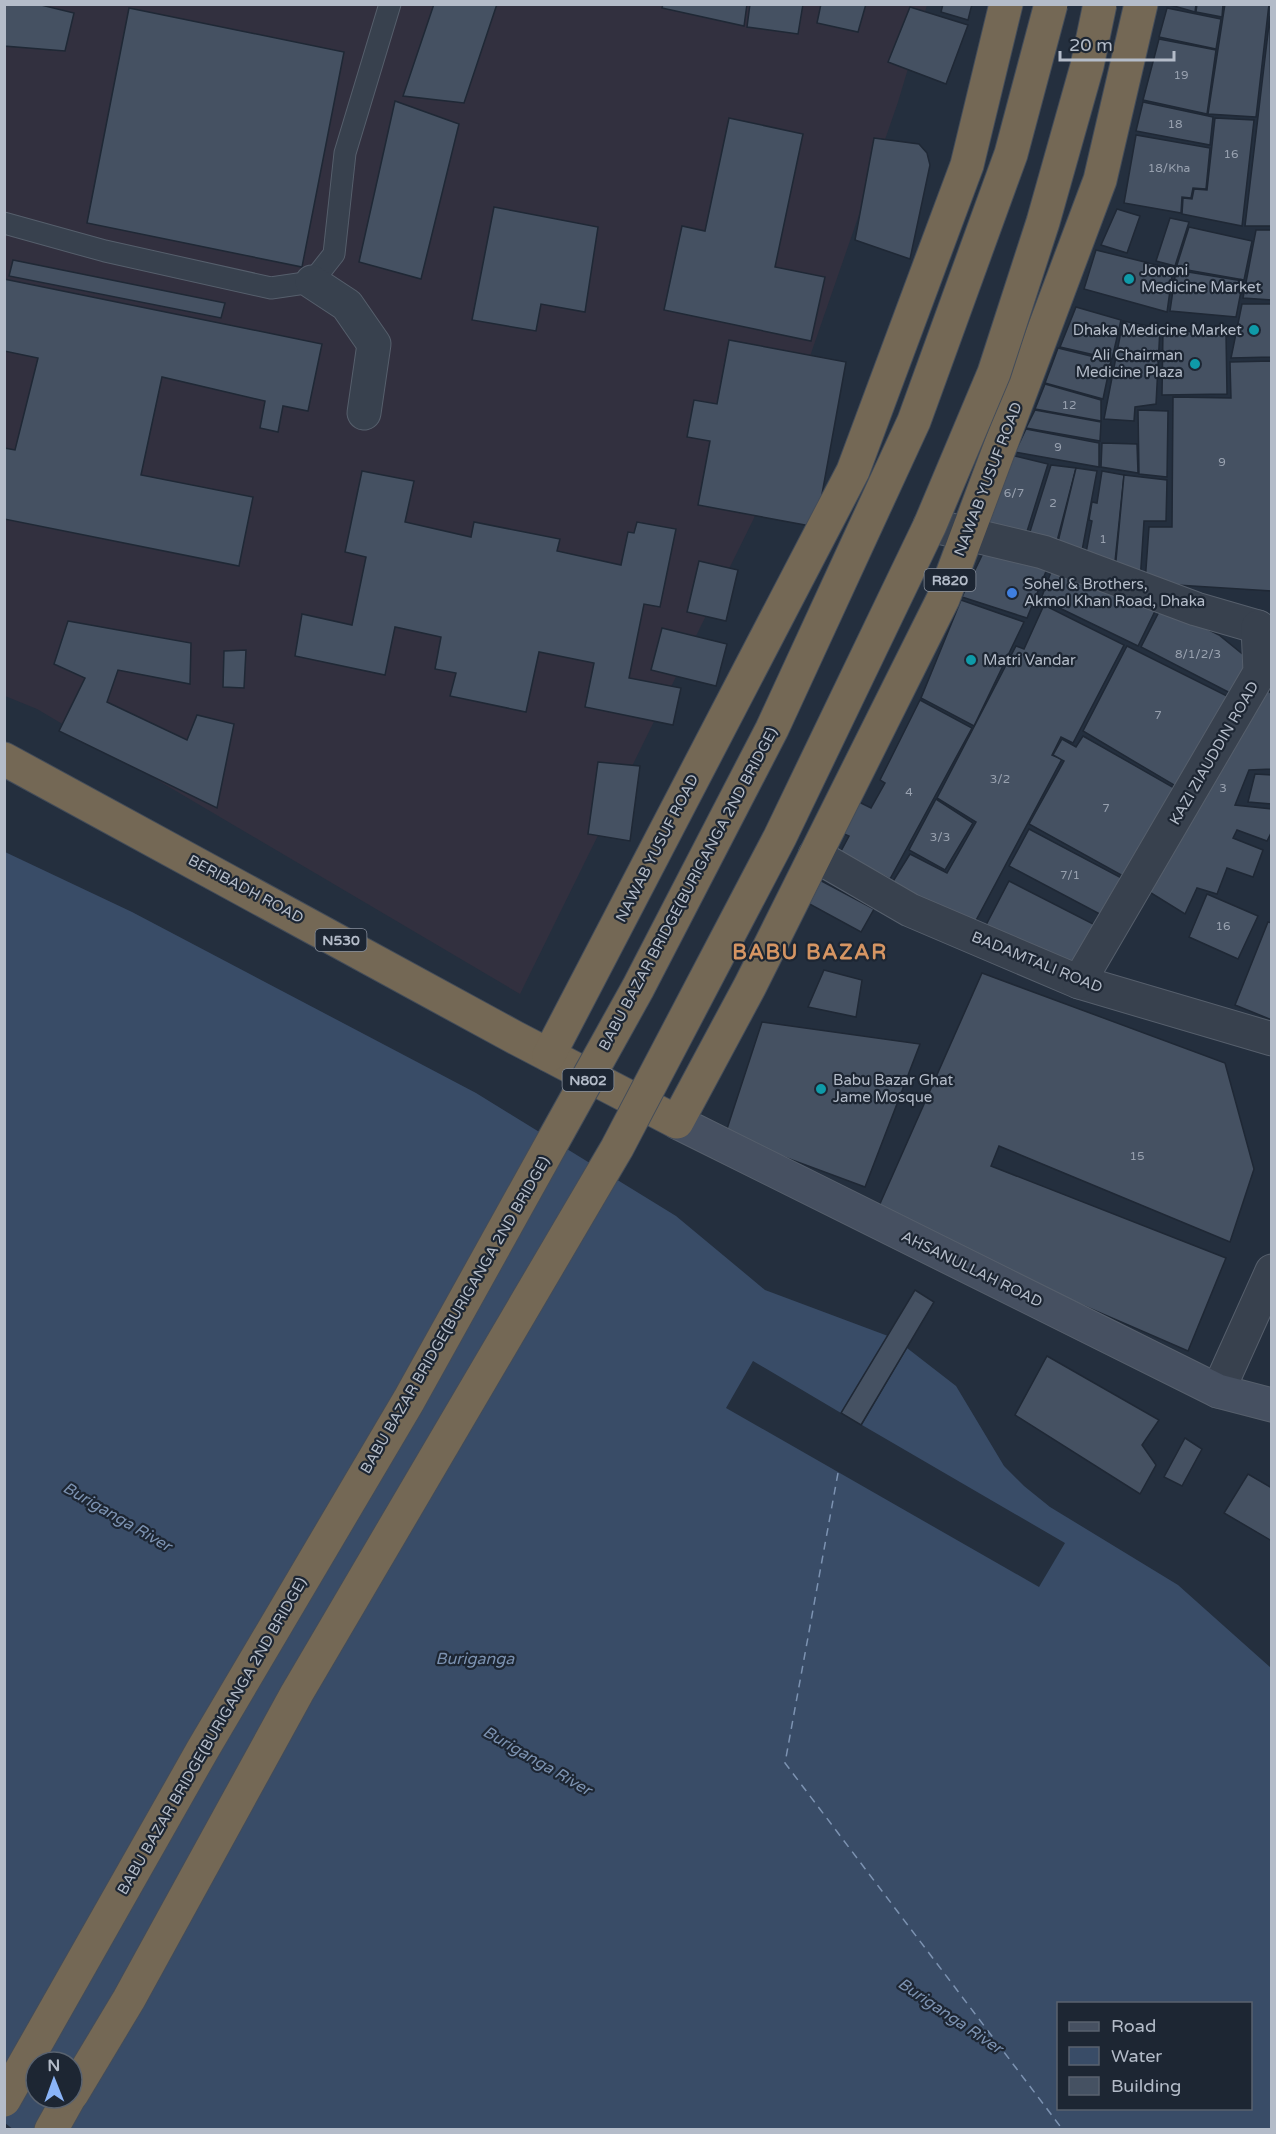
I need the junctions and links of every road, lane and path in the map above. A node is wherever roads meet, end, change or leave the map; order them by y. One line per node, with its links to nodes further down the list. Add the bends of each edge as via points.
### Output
1 (390, 4): 7 (lane, via 345,153 334,254)
2 (1006, 4): 16 (highway, NAWAB YUSUF ROAD, via 967,165 853,471)
3 (1051, 4): 22 (highway, BABU BAZAR BRIDGE(BURIGANGA 2ND BRIDGE) / N802, bridge, via 1011,154 914,421 772,729 638,988 438,1349 203,1749)
4 (1100, 4): 9 (highway, bridge, via 1087,66 1043,222 1001,351)
5 (1141, 4): 10 (highway, NAWAB YUSUF ROAD / R820, via 1100,180)
6 (4, 223): 7 (lane, via 105,251 271,288)
7 (312, 282): 8 (street, via 347,305 374,344)
8 (364, 413)
9 (930, 525): 10 (street, KAZI ZIAUDDIN ROAD); 21 (highway, bridge, via 780,837 617,1148 297,1693)
10 (966, 534): 11 (street, KAZI ZIAUDDIN ROAD, via 1043,552 1196,609); 13 (highway, NAWAB YUSUF ROAD / R820, via 943,599)
11 (1265, 624): 14 (street, KAZI ZIAUDDIN ROAD, via 1260,672)
12 (4, 759): 16 (highway, BERIBADH ROAD / N530)
13 (815, 855): 14 (street, BADAMTALI ROAD, via 910,910); 17 (highway, NAWAB YUSUF ROAD / R820)
14 (1079, 982): 15 (street, BADAMTALI ROAD)
15 (1272, 1039)
16 (549, 1055): 17 (highway, BERIBADH ROAD / N530)
17 (677, 1122): 19 (street, AHSANULLAH ROAD)
18 (1272, 1271): 19 (street)
19 (1218, 1391): 20 (street, AHSANULLAH ROAD)
20 (1272, 1406)
21 (84, 2074)
22 (4, 2100)
23 (62, 2110): 24 (highway)
24 (51, 2130)

